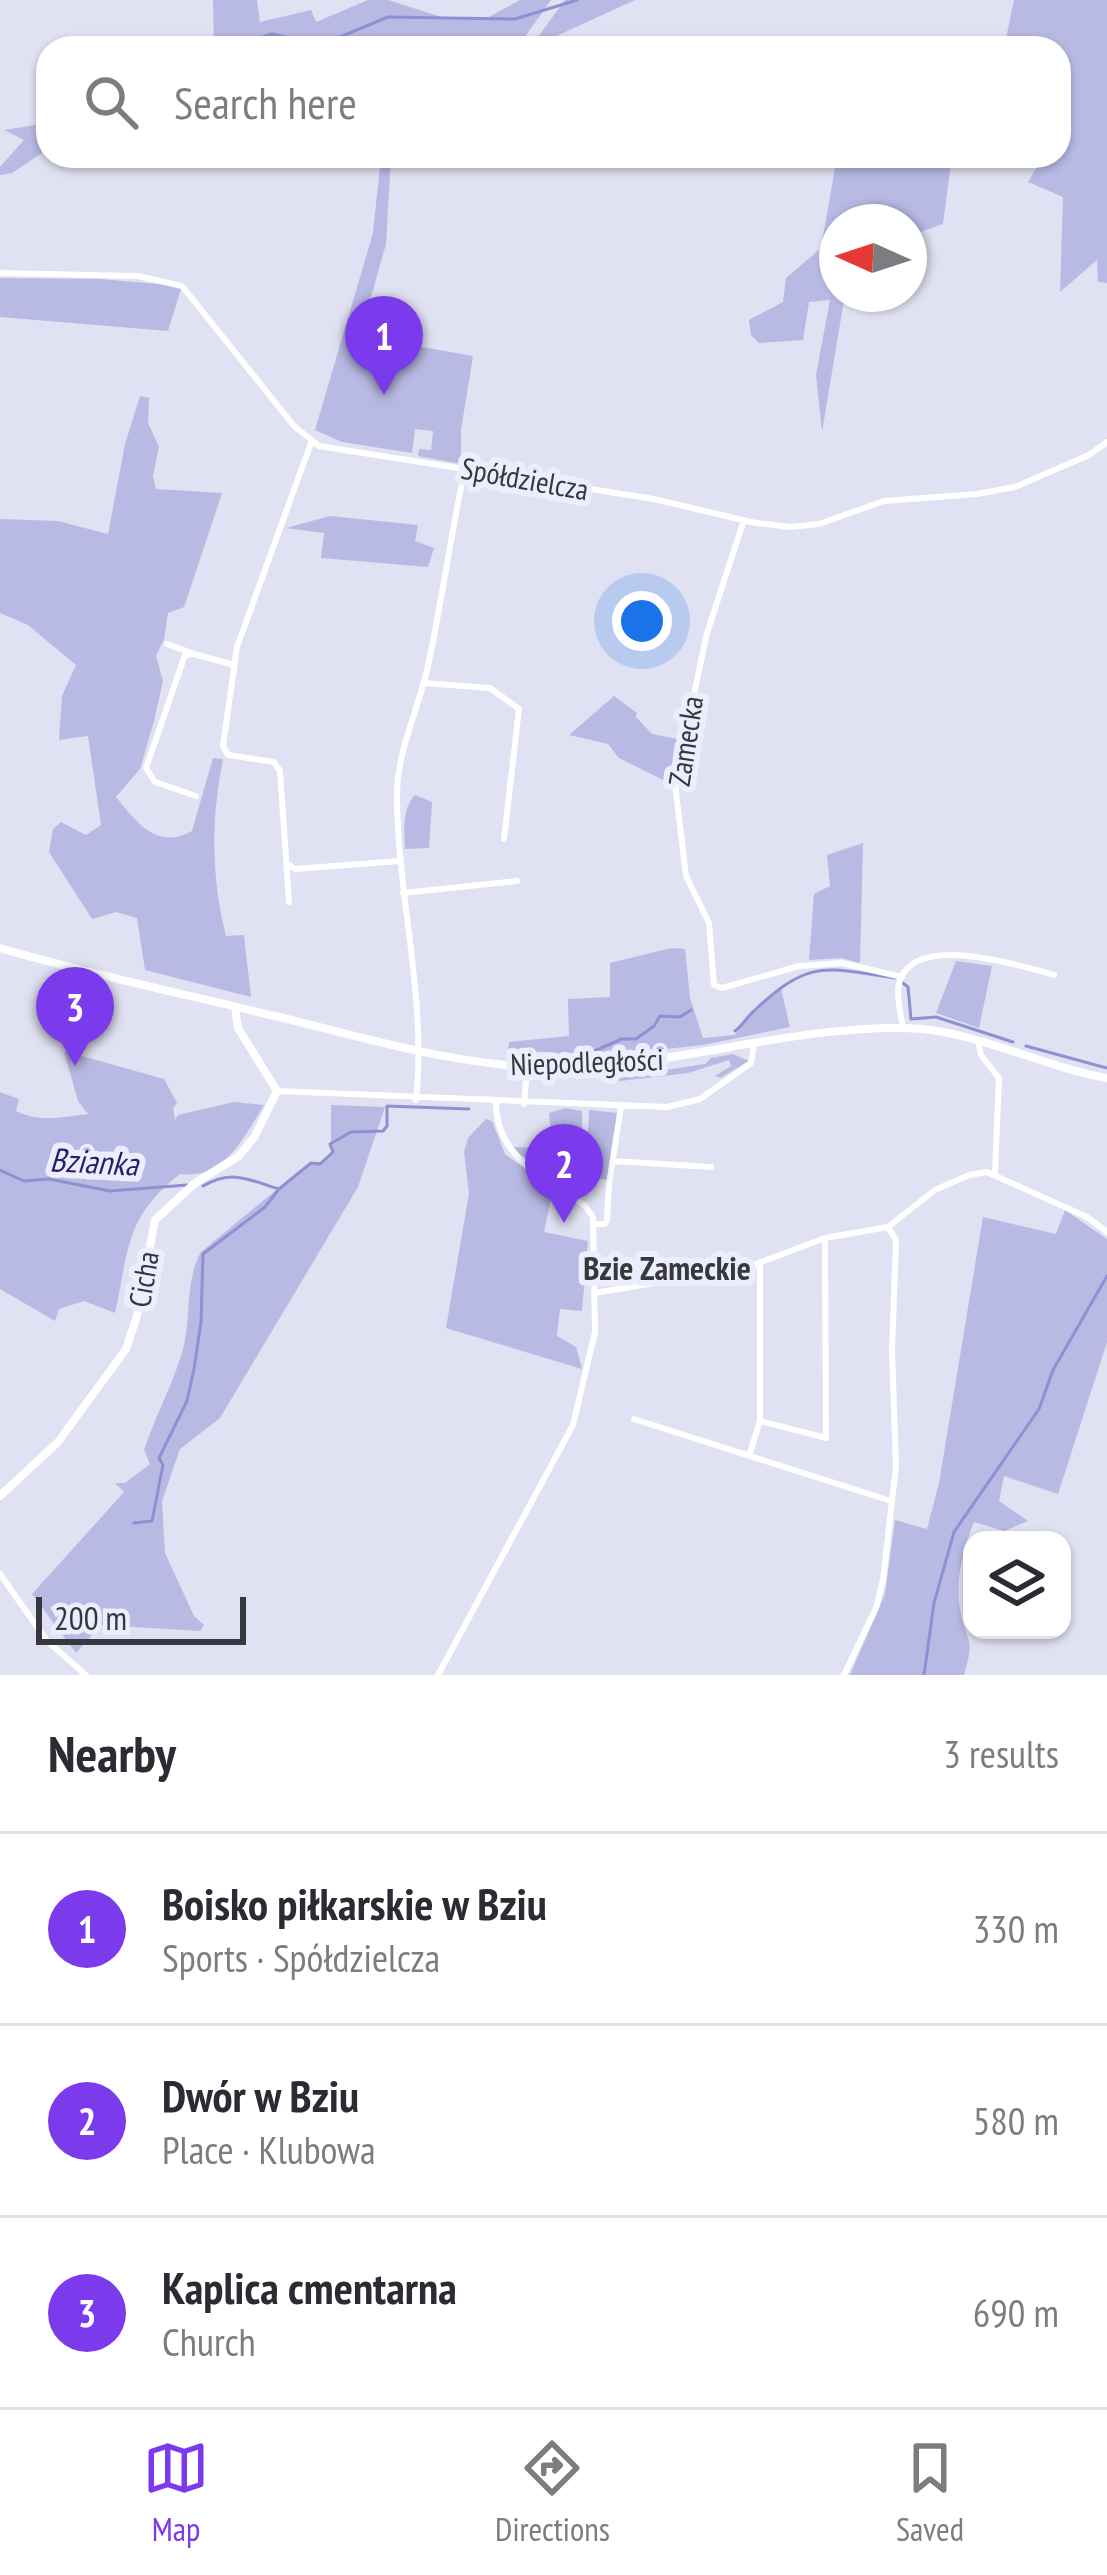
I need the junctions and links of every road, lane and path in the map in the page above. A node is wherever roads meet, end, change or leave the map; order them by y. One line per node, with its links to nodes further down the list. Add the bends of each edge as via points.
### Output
1 (0, 274): 3 (street, via 138,276 182,286)
2 (1107, 442): 5 (street, Spółdzielcza, via 1060,470 995,492 884,501 805,526)
3 (311, 443): 4 (street, Spółdzielcza); 8 (street)
4 (465, 468): 5 (street, Spółdzielcza); 9 (street)
5 (744, 520): 19 (street, Zamecka, via 707,633 675,784 686,876 709,923 714,986 842,963)
6 (167, 644): 7 (street)
7 (194, 654): 8 (street); 10 (street, via 179,663 146,768 155,782)
8 (234, 665): 13 (street, via 224,753 280,770)
9 (424, 682): 11 (street, via 490,688 519,709); 12 (street, via 399,773)
10 (196, 796)
11 (504, 839)
12 (400, 861): 13 (street, via 295,869); 15 (street)
13 (286, 862): 16 (street)
14 (517, 881): 15 (street)
15 (403, 893): 24 (street)
16 (289, 902)
17 (0, 949): 20 (street, Niepodległości)
18 (1054, 975): 19 (street, via 939,954 910,964)
19 (902, 976): 21 (street)
20 (235, 1006): 24 (street, Niepodległości); 27 (street, via 238,1028)
21 (904, 1028): 22 (street, Niepodległości); 23 (street, Niepodległości)
22 (978, 1041): 26 (street, Niepodległości); 34 (street, via 999,1078)
23 (754, 1044): 25 (street, Niepodległości, via 633,1064); 31 (street, via 751,1063 700,1099)
24 (422, 1052): 25 (street, Niepodległości); 28 (street)
25 (526, 1067): 30 (street)
26 (1107, 1078)
27 (277, 1091): 28 (street); 44 (street, Cicha, via 239,1156 155,1220 125,1349 58,1442)
28 (416, 1100): 29 (street)
29 (496, 1103): 30 (street); 35 (street, via 504,1144 585,1206)
30 (524, 1104): 31 (street)
31 (621, 1107): 32 (street)
32 (613, 1160): 33 (street); 35 (street, via 607,1222)
33 (711, 1167)
34 (995, 1172): 36 (street, via 952,1181); 37 (street)
35 (594, 1223): 40 (street)
36 (888, 1227): 38 (street); 45 (street, via 897,1282)
37 (1107, 1232)
38 (825, 1238): 39 (street); 42 (street, via 826,1438)
39 (760, 1264): 40 (street); 42 (street)
40 (595, 1293): 48 (street, via 593,1345 572,1425)
41 (634, 1419): 43 (street)
42 (760, 1421): 43 (street)
43 (749, 1456): 45 (street)
44 (0, 1496)
45 (891, 1501): 49 (street, via 881,1591)
46 (0, 1574): 47 (street, via 47,1641)
47 (86, 1675)
48 (438, 1675)
49 (844, 1675)

